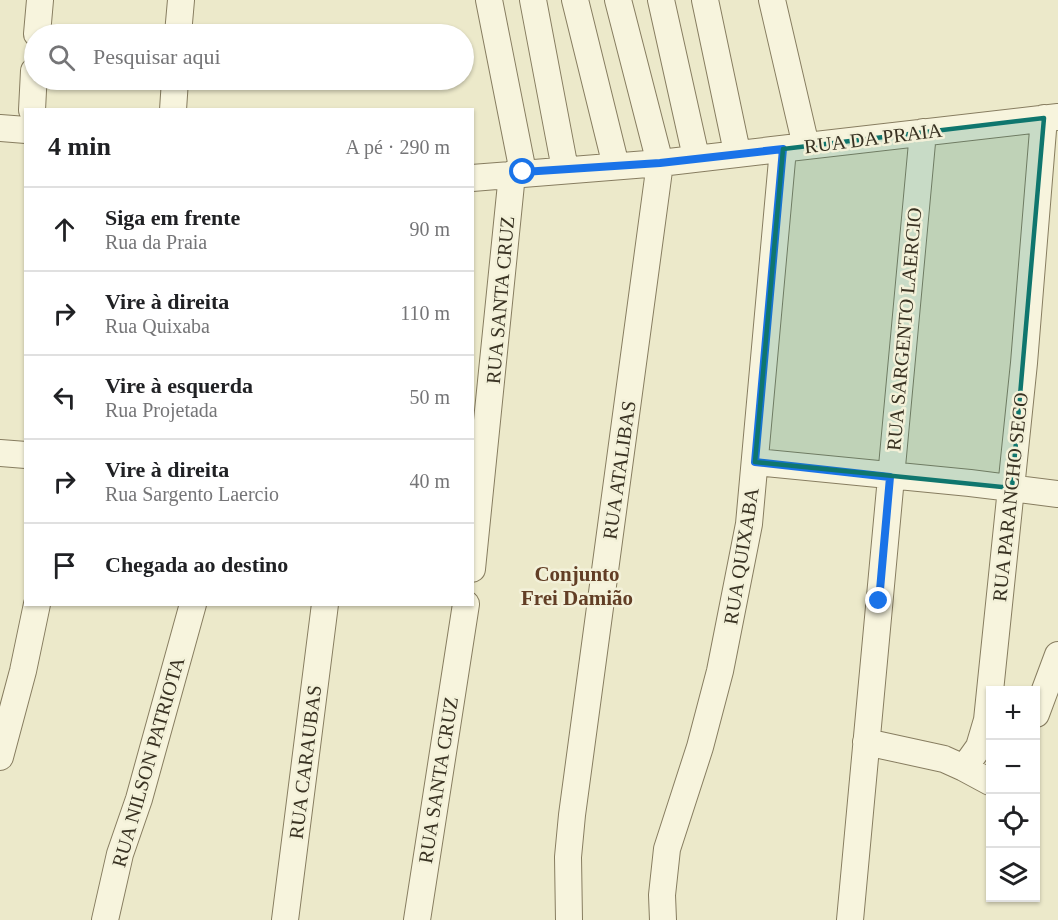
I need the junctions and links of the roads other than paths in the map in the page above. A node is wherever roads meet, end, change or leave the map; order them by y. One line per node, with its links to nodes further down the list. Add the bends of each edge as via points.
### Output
1 (40, 0): 10 (street)
2 (181, 0): 11 (street)
3 (489, 0): 26 (street, RUA SANTA CRUZ)
4 (532, 0): 25 (street)
5 (575, 0): 24 (street)
6 (618, 0): 23 (street)
7 (661, 0): 22 (street)
8 (705, 0): 21 (street)
9 (772, 0): 20 (street, RUA QUIXABA)
10 (38, 24)
11 (179, 24)
12 (33, 90): 14 (street)
13 (174, 90): 15 (street)
14 (32, 108)
15 (173, 108)
16 (1051, 118): 19 (street, RUA DA PRAIA); 32 (street, RUA PARANCHO SECO)
17 (0, 128): 18 (street)
18 (24, 130)
19 (923, 132): 20 (street, RUA DA PRAIA); 31 (street, RUA SARGENTO LAERCIO)
20 (794, 147): 21 (street, RUA DA PRAIA); 30 (street, RUA QUIXABA)
21 (737, 152): 22 (street, RUA DA PRAIA)
22 (696, 157): 23 (street, RUA DA PRAIA)
23 (660, 163): 24 (street, RUA DA PRAIA); 48 (street, RUA ATALIBAS, via 572,815)
24 (616, 166): 25 (street, RUA DA PRAIA)
25 (565, 169): 26 (street, RUA DA PRAIA)
26 (517, 173): 27 (street, RUA DA PRAIA); 34 (street, RUA SANTA CRUZ)
27 (474, 178)
28 (0, 453): 29 (street)
29 (24, 455)
30 (755, 462): 31 (street); 49 (street, RUA QUIXABA, via 749,524 720,671 667,849)
31 (890, 477): 32 (street); 41 (street, RUA SARGENTO LAERCIO)
32 (1012, 488): 33 (street); 43 (street, RUA PARANCHO SECO, via 987,720 979,747)
33 (1058, 494)
34 (474, 551)
35 (37, 606): 42 (street)
36 (192, 606): 45 (street, RUA NILSON PATRIOTA, via 120,854)
37 (325, 606): 46 (street, RUA CARAUBAS)
38 (466, 606): 47 (street, RUA SANTA CRUZ)
39 (1058, 655): 40 (street)
40 (1040, 701)
41 (866, 742): 43 (street, via 944,759); 50 (street, RUA SARGENTO LAERCIO)
42 (0, 757)
43 (964, 768): 44 (street)
44 (986, 780)
45 (105, 920)
46 (285, 920)
47 (417, 920)
48 (568, 920)
49 (663, 920)
50 (850, 920)

